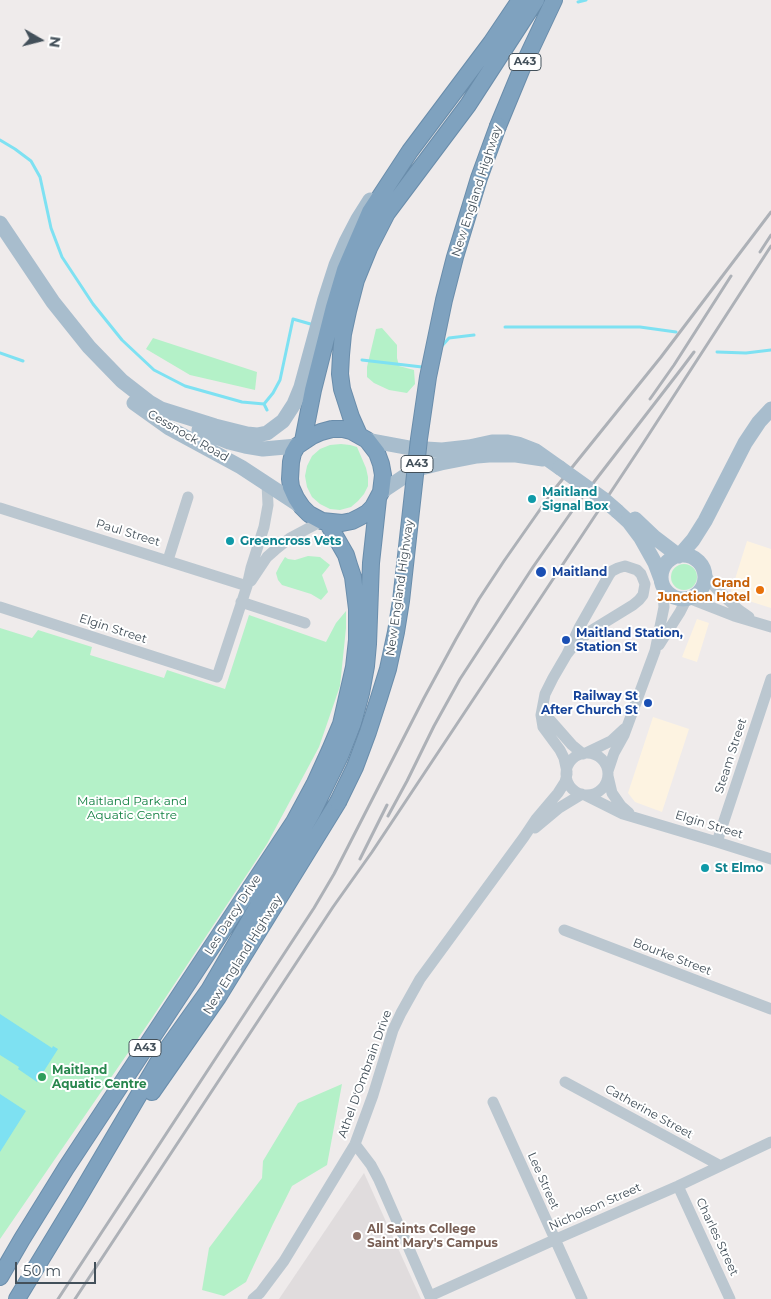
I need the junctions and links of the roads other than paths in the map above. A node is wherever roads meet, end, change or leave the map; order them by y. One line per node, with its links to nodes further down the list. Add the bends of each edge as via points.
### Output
1 (520, 0): 4 (highway, A43)
2 (536, 0): 9 (highway, A43, via 468,105 387,213 368,248 348,311 340,374 348,410)
3 (554, 0): 52 (highway, New England Highway / A43, bridge, via 498,126 455,256 428,377 396,632 388,669 355,766 338,802 218,997)
4 (420, 138): 7 (main road, via 373,195 346,242 330,284 300,387 283,421 267,432 247,434); 10 (highway, A43, via 370,212 345,270)
5 (0, 223): 6 (main road, Cessnock Road)
6 (53, 302): 7 (main road, Cessnock Road, via 122,381); 12 (main road, Cessnock Road, via 58,324 125,396 169,428)
7 (161, 409): 10 (main road, Cessnock Road, via 228,442 263,449)
8 (771, 409): 18 (main road, via 745,443)
9 (363, 438): 10 (highway, via 351,431 332,429); 11 (main road, via 410,448 442,450 508,442 528,447); 13 (highway, A43, via 378,453 382,476)
10 (300, 444): 15 (highway, A43, via 293,454 290,479)
11 (547, 460): 13 (main road, via 504,454 477,456 414,471 395,481); 17 (main road, bridge)
12 (268, 484): 15 (main road, Cessnock Road); 24 (street, via 266,517)
13 (379, 496): 19 (highway, via 367,512 352,521); 52 (highway, A43, via 371,563 366,666 353,722 340,756 312,813 209,990 160,1059)
14 (188, 497): 21 (street)
15 (302, 507): 19 (highway, A43)
16 (0, 508): 21 (street, Paul Street)
17 (618, 509): 20 (main road, via 638,521); 23 (main road, via 641,538)
18 (712, 509): 20 (main road); 22 (main road, via 702,539)
19 (325, 521): 24 (street, via 290,538 275,550); 54 (highway, Les Darcy Drive / A43, via 346,555 357,609 354,667 341,724 330,750 294,822 66,1168)
20 (679, 556): 22 (main road, via 694,558); 23 (main road, via 667,562 662,570)
21 (168, 560): 24 (street, Paul Street)
22 (703, 570): 25 (main road, via 701,588 696,595); 28 (street, via 729,601)
23 (662, 581): 25 (main road, via 666,591 674,597); 31 (street, via 664,607)
24 (247, 586): 26 (street)
25 (687, 598): 28 (street); 31 (street)
26 (241, 602): 27 (street, Elgin Street, via 216,677); 29 (street)
27 (0, 607)
28 (757, 622): 30 (street)
29 (304, 623)
30 (771, 627)
31 (655, 651): 34 (street)
32 (567, 654): 32 (street, via 612,571 625,566 637,570 645,584 639,600 588,632); 35 (street, via 545,694)
33 (771, 679): 42 (street, Steam Street)
34 (632, 714): 36 (street, via 619,735); 38 (street)
35 (541, 716): 36 (street, via 550,720); 37 (street, via 543,727 564,758)
36 (584, 754): 37 (street, via 570,762); 38 (street, via 598,756)
37 (567, 773): 39 (street, via 569,785); 41 (street, Athel D'Ombrain Drive, via 558,793)
38 (608, 773): 39 (street, via 606,784 599,792); 40 (street, Elgin Street, via 610,788 617,801)
39 (583, 795): 40 (street, Elgin Street); 41 (street, Athel D'Ombrain Drive, via 559,808)
40 (638, 818): 42 (street, Elgin Street)
41 (524, 837): 49 (street, Athel D'Ombrain Drive, via 420,979 401,1013)
42 (718, 842): 43 (street, Elgin Street)
43 (771, 859)
44 (564, 930): 45 (street, Bourke Street)
45 (771, 1009)
46 (565, 1082): 50 (street, Catherine Street)
47 (493, 1102): 53 (street, Lee Street)
48 (771, 1142): 50 (street, Nicholson Street)
49 (355, 1144): 55 (street, via 379,1180); 57 (street, Athel D'Ombrain Drive, via 284,1261)
50 (719, 1166): 51 (street, Nicholson Street)
51 (678, 1186): 53 (street, Nicholson Street); 59 (street, Charles Street)
52 (77, 1200): 56 (highway, A43)
53 (554, 1240): 55 (street, Nicholson Street); 58 (street, Lee Street)
54 (0, 1277)
55 (431, 1298)
56 (17, 1299)
57 (253, 1299)
58 (582, 1299)
59 (730, 1299)

